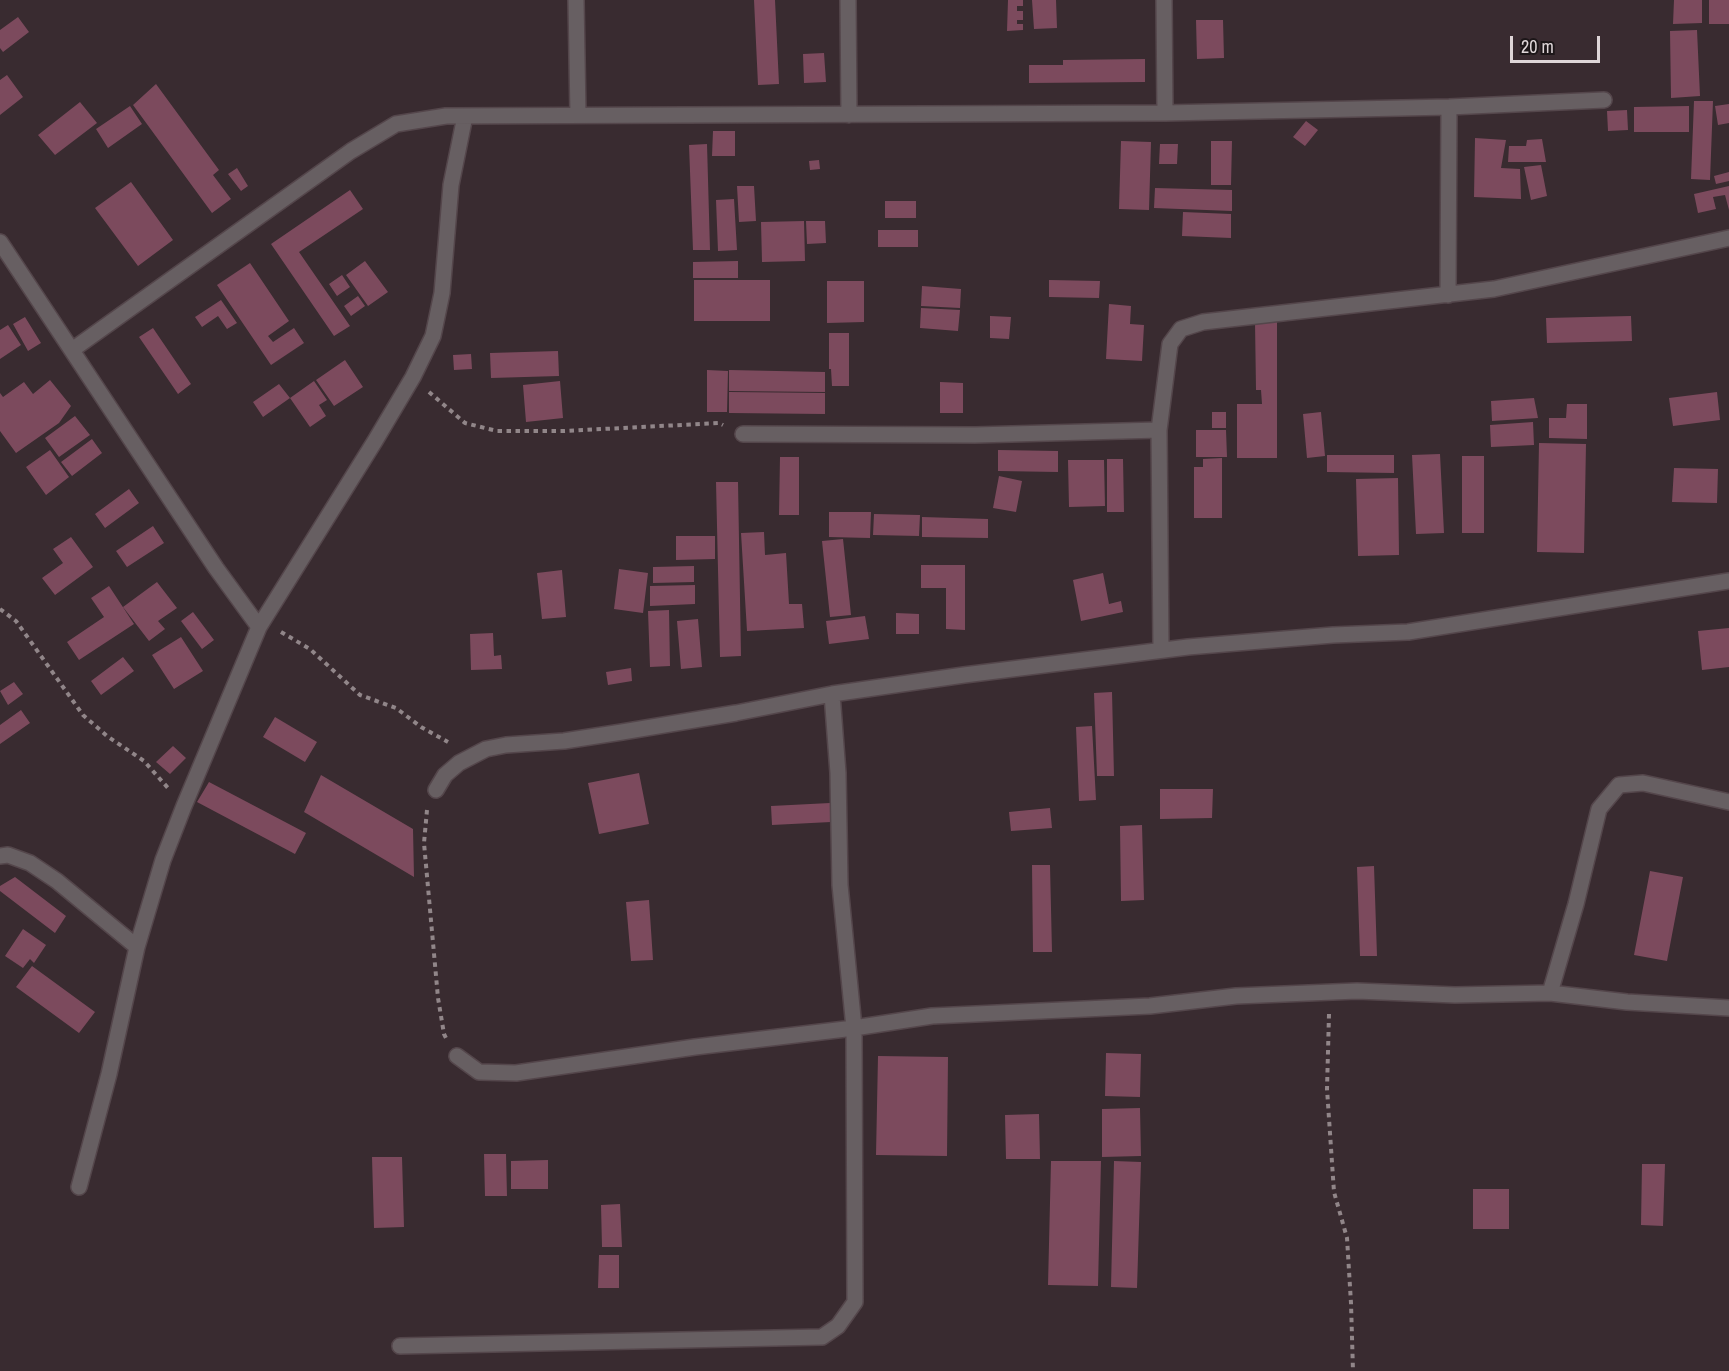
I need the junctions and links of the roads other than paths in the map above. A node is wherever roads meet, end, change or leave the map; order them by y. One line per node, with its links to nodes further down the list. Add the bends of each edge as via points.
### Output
1 (576, 0): 7 (street)
2 (848, 0): 8 (street)
3 (1164, 0): 6 (street)
4 (1604, 100): 5 (street)
5 (1449, 106): 6 (street); 12 (street)
6 (1165, 113): 8 (street)
7 (578, 115): 8 (street); 9 (street)
8 (849, 115)
9 (465, 116): 13 (street, via 396,124 351,151); 17 (street, via 451,184 442,293 433,336 413,377)
10 (1729, 238): 12 (street, via 1494,289)
11 (0, 242): 13 (street)
12 (1448, 295): 14 (street, via 1203,322 1181,329 1170,344)
13 (72, 350): 17 (street)
14 (1159, 430): 15 (street, via 975,435); 18 (street)
15 (743, 434)
16 (1729, 581): 18 (street, via 1408,632)
17 (259, 627): 23 (street, via 163,860)
18 (1161, 650): 19 (street)
19 (832, 694): 20 (street, via 622,732 486,749 459,763); 26 (street, via 840,885)
20 (436, 790)
21 (1729, 802): 24 (street, via 1642,783 1619,785 1599,809)
22 (0, 856): 23 (street, via 30,863 57,880)
23 (137, 947): 28 (street)
24 (1550, 993): 25 (street); 26 (street, via 1236,996 1150,1006 958,1014)
25 (1729, 1008)
26 (854, 1028): 27 (street, via 516,1073 479,1072); 29 (street, via 855,1302 838,1326 822,1337)
27 (457, 1056)
28 (79, 1187)
29 (400, 1346)

